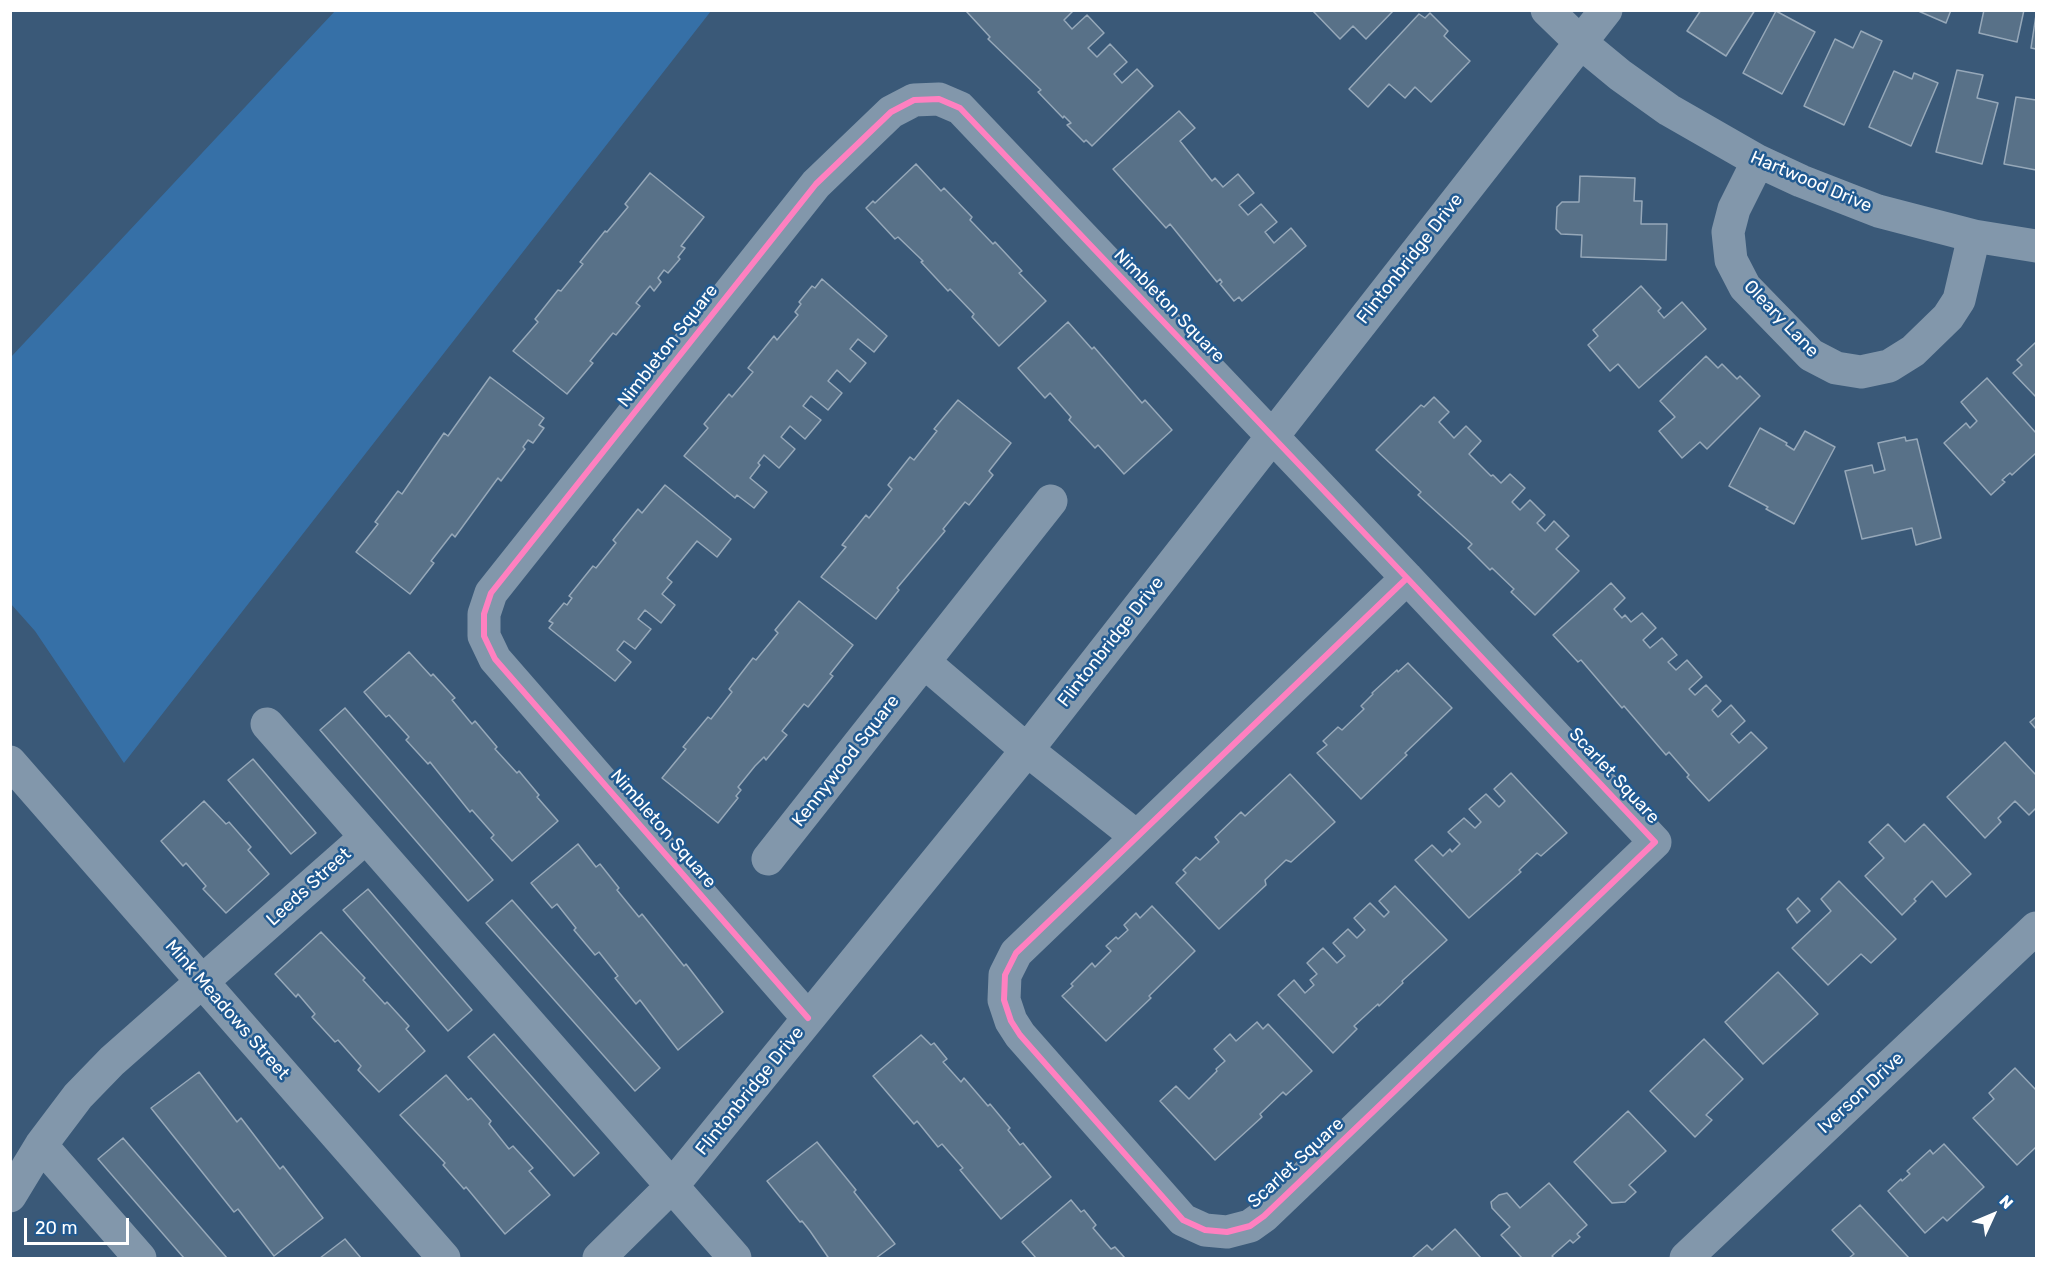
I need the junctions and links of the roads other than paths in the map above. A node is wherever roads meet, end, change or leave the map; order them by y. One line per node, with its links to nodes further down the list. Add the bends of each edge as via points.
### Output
1 (1547, 10): 3 (street, Hartwood Drive)
2 (1605, 10): 3 (street, Flintonbridge Drive)
3 (1580, 42): 4 (street, Hartwood Drive, via 1669,110); 7 (street, Flintonbridge Drive)
4 (1758, 161): 5 (street, Hartwood Drive, via 1878,211); 5 (street, Oleary Lane, via 1734,209 1728,232 1731,260 1745,287 1803,347 1836,368 1861,372 1888,366 1913,351 1948,317 1959,300)
5 (1974, 236): 6 (street, Hartwood Drive)
6 (2037, 246)
7 (1272, 436): 9 (street, Scarlet Square); 12 (street, Flintonbridge Drive); 19 (street, Nimbleton Square, via 960,108 939,99 914,100 891,112 816,184 491,593 484,614 484,636 495,659)
8 (1051, 501): 10 (street, Kennywood Square)
9 (1407, 578): 15 (street, Scarlet Square); 15 (street, Scarlet Square, via 1655,842 1264,1216 1250,1226 1227,1232 1204,1230 1183,1220 1020,1035 1004,1000 1005,975 1016,953)
10 (924, 662): 12 (street); 16 (street, Kennywood Square)
11 (267, 724): 14 (street)
12 (1027, 750): 15 (street); 19 (street, Flintonbridge Drive)
13 (10, 762): 18 (street, Mink Meadows Street)
14 (366, 837): 18 (street, Leeds Street); 21 (street, Leeds Street)
15 (1137, 837)
16 (768, 859)
17 (2037, 928): 27 (street, Iverson Drive)
18 (202, 982): 20 (street, Leeds Street, via 112,1061 78,1096); 24 (street, Mink Meadows Street)
19 (808, 1018): 21 (street, Flintonbridge Drive)
20 (41, 1145): 22 (street, Leeds Street); 23 (street)
21 (672, 1186): 25 (street, Flintonbridge Drive); 26 (street, Leeds Street)
22 (10, 1196)
23 (140, 1258)
24 (444, 1258)
25 (599, 1258)
26 (735, 1258)
27 (1686, 1258)

